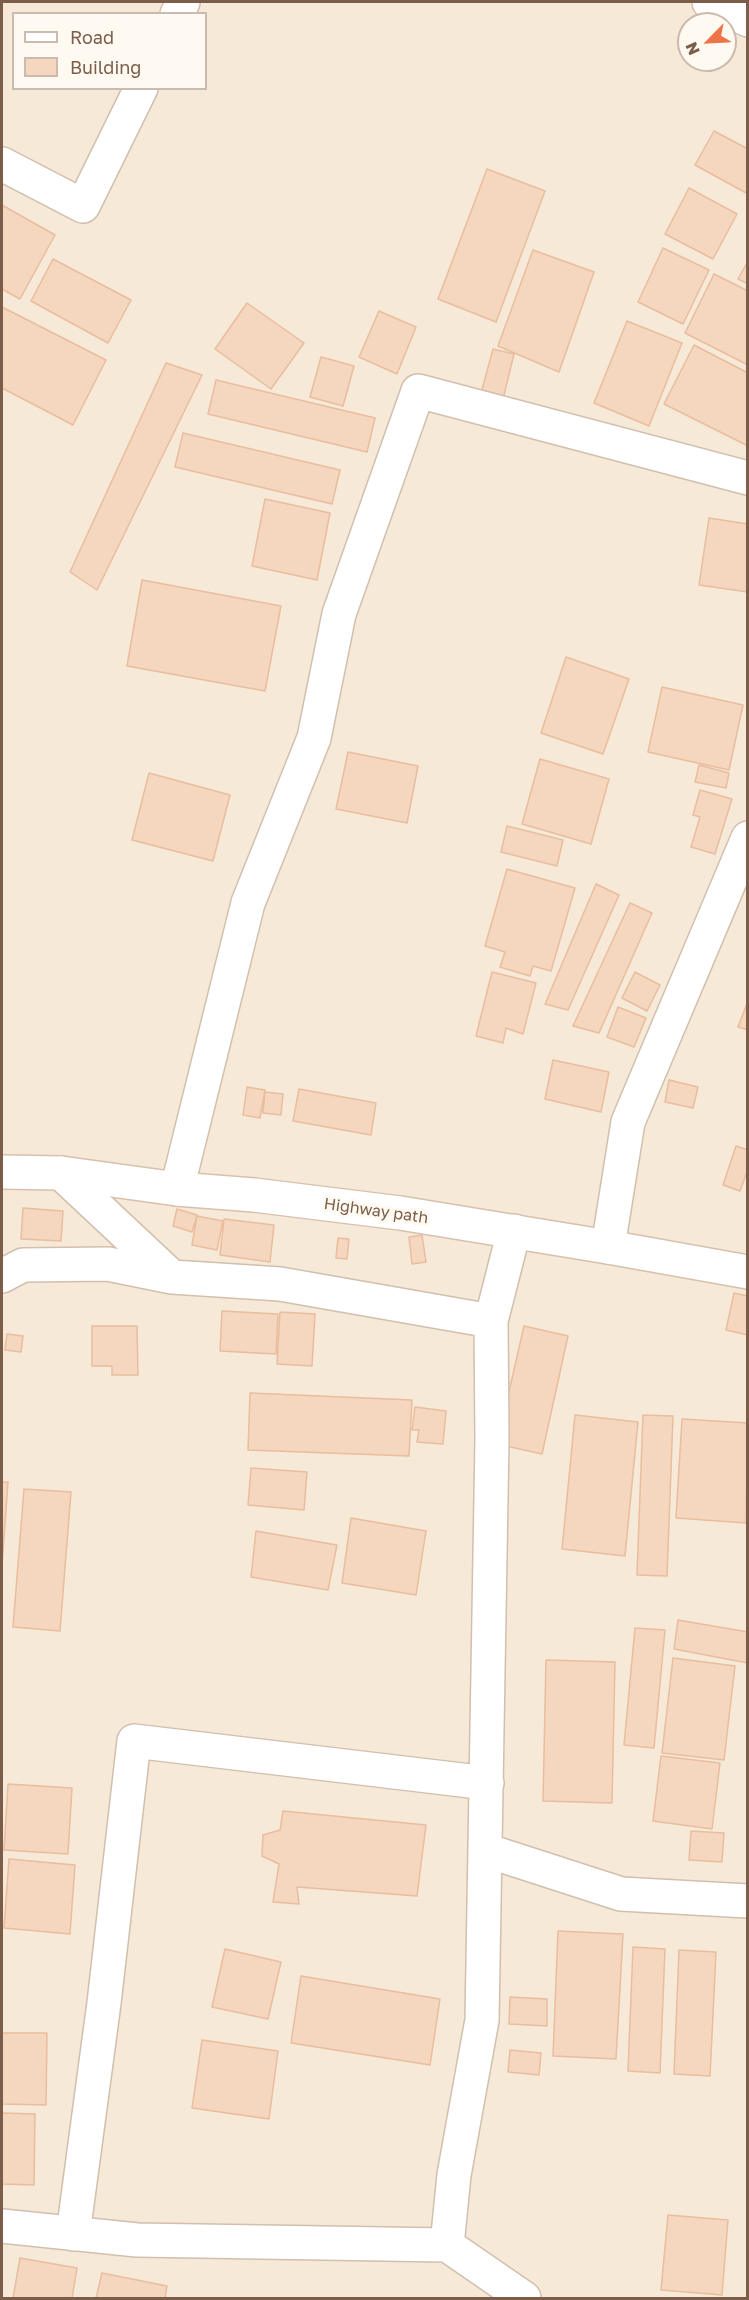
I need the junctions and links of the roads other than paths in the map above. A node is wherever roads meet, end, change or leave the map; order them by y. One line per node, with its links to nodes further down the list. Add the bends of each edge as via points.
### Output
1 (709, 2): 2 (street)
2 (747, 20)
3 (140, 90): 4 (street, via 83,206)
4 (2, 164)
5 (747, 478): 9 (street, via 418,391 339,614 314,738 248,903)
6 (747, 838): 11 (street, via 628,1122)
7 (2, 1172): 8 (street, Highway path)
8 (61, 1173): 9 (street, Highway path); 14 (street)
9 (177, 1189): 10 (street, Highway path, via 400,1213)
10 (514, 1231): 11 (street, Highway path); 15 (street)
11 (608, 1247): 12 (street, Highway path)
12 (747, 1272)
13 (2, 1276): 14 (street, via 23,1265 108,1264)
14 (172, 1277): 15 (street, via 280,1284)
15 (491, 1321): 16 (street)
16 (487, 1783): 17 (street); 20 (street, via 134,1741)
17 (485, 1850): 18 (street, via 621,1894); 21 (street, via 482,2020 454,2175)
18 (747, 1901)
19 (2, 2226): 20 (street)
20 (74, 2234): 21 (street, via 137,2240)
21 (447, 2245): 22 (street)
22 (524, 2298)

